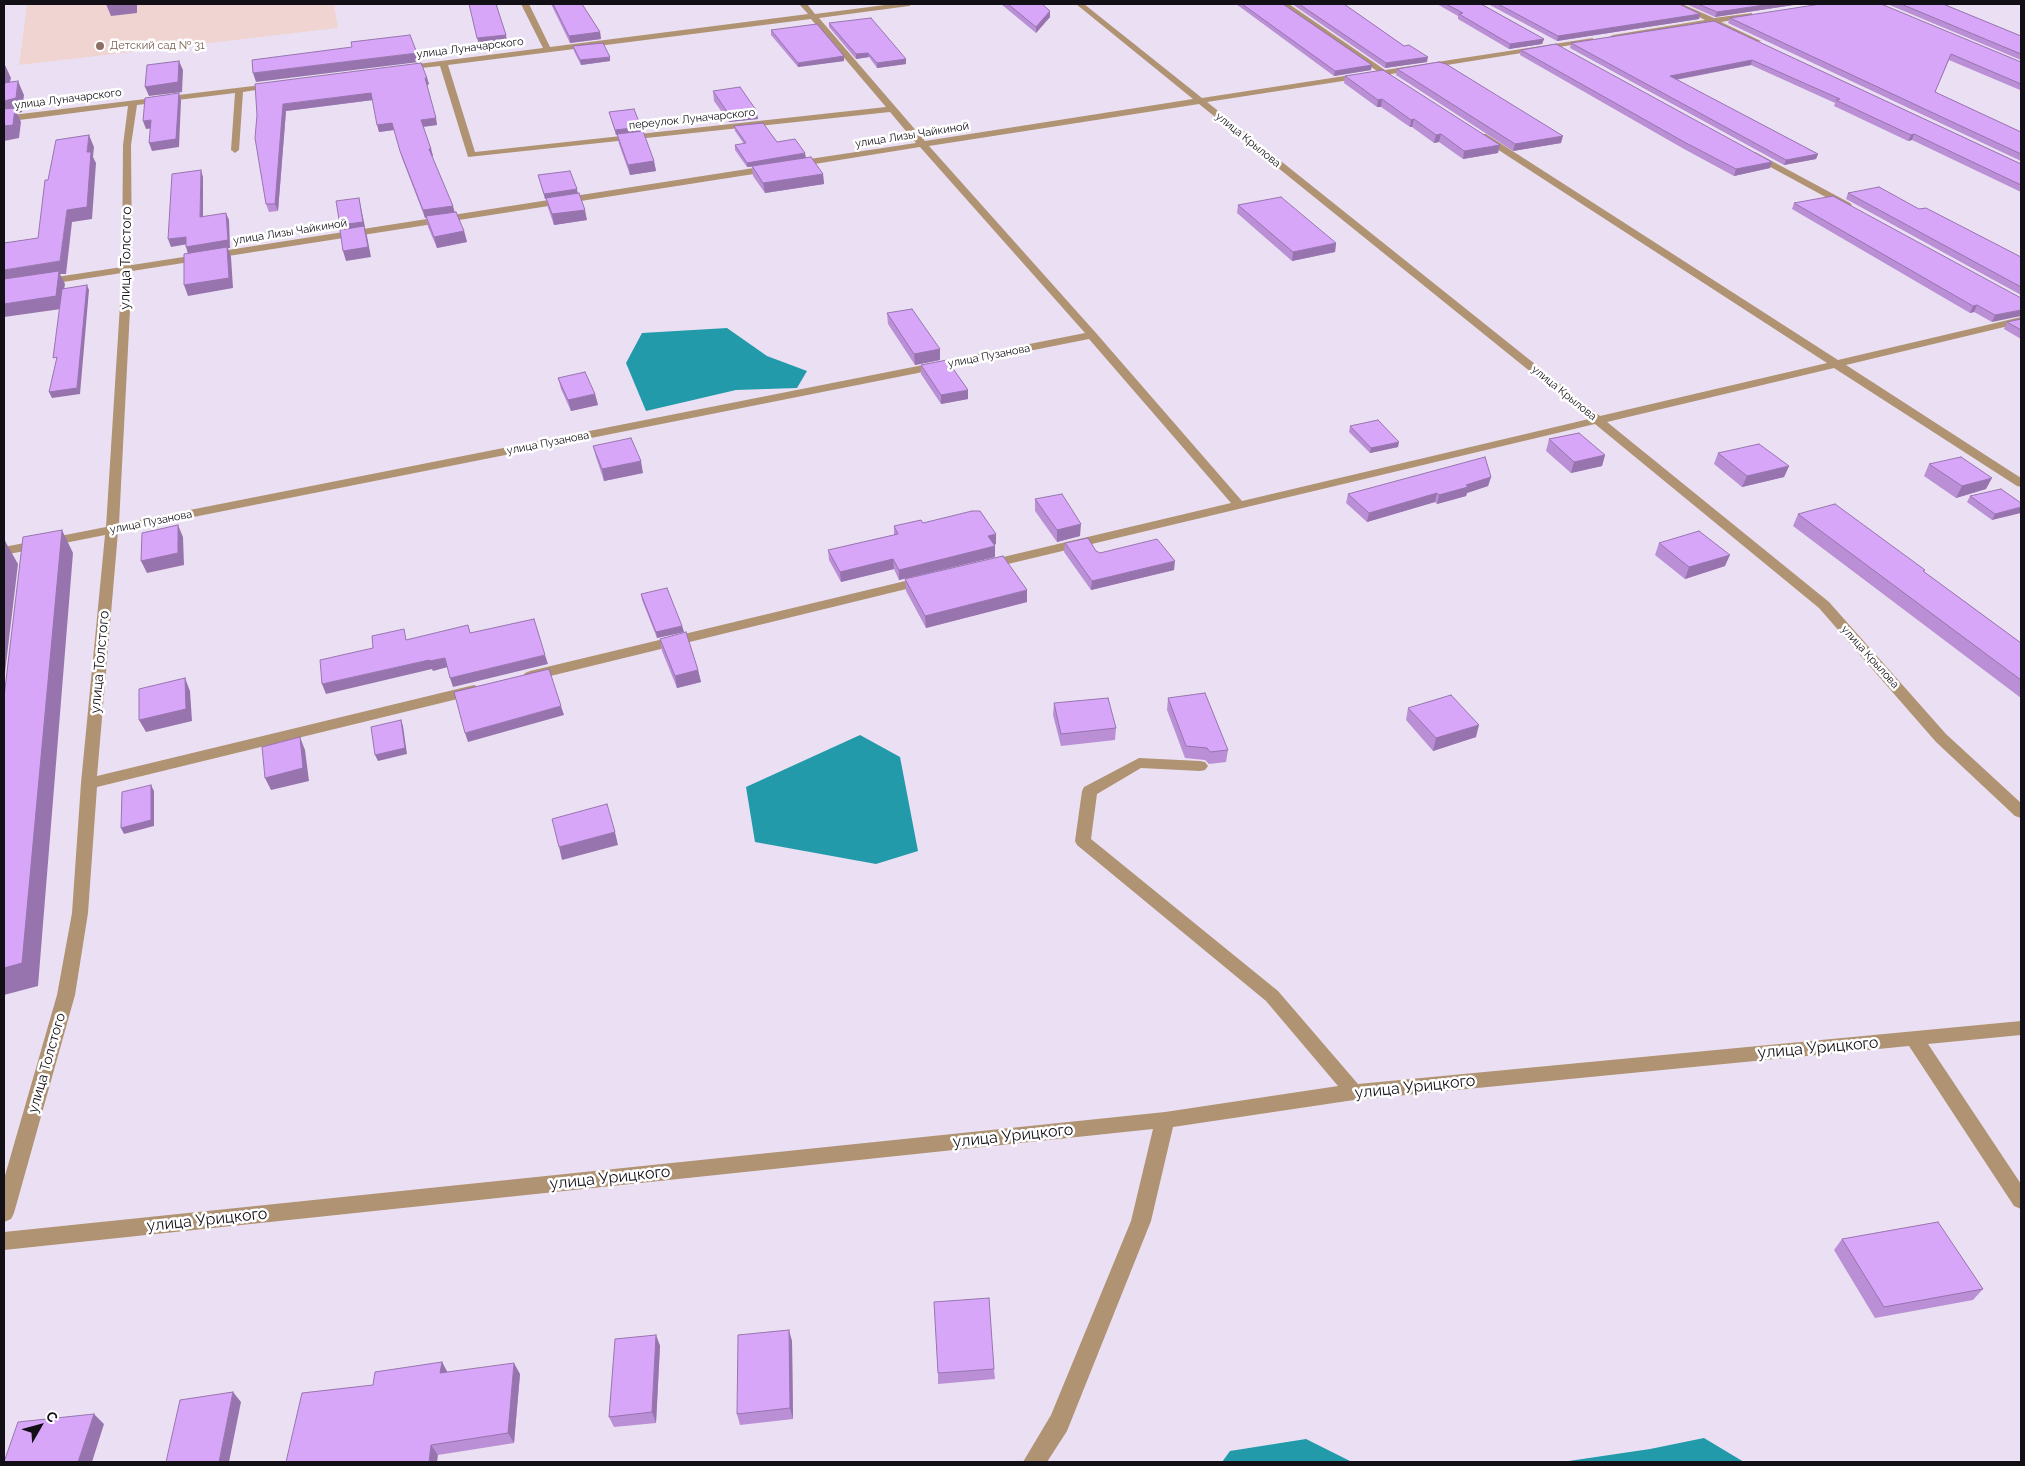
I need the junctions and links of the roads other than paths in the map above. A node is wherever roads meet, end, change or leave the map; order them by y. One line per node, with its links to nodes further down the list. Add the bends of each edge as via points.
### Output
1 (525, 4): 13 (street)
2 (803, 4): 8 (street)
3 (909, 4): 8 (street, улица Луначарского)
4 (1080, 4): 21 (street, улица Крылова)
5 (1284, 4): 17 (street)
6 (1677, 4): 9 (street)
7 (1760, 14): 9 (street, улица Лизы Чайкиной)
8 (814, 16): 13 (street, улица Луначарского); 23 (street)
9 (1714, 21): 11 (street, улица Лизы Чайкиной); 12 (street)
10 (1537, 36): 11 (street)
11 (1554, 46): 14 (street); 17 (street, улица Лизы Чайкиной)
12 (1768, 46)
13 (547, 49): 15 (street, улица Луначарского)
14 (1571, 55)
15 (443, 63): 16 (street, улица Луначарского); 23 (street, переулок Луначарского, via 471,155)
16 (394, 69)
17 (1384, 72): 19 (street); 21 (street, улица Лизы Чайкиной)
18 (288, 83): 20 (street, улица Луначарского)
19 (1401, 83)
20 (239, 89): 22 (street, улица Луначарского); 28 (street)
21 (1201, 101): 26 (street, улица Лизы Чайкиной); 35 (street, улица Крылова)
22 (133, 102): 24 (street, улица Луначарского); 30 (street, улица Толстого, via 128,145)
23 (892, 109): 26 (street)
24 (4, 119)
25 (1476, 132): 34 (street)
26 (922, 145): 30 (street, улица Лизы Чайкиной); 33 (street)
27 (1744, 149): 29 (street)
28 (235, 150)
29 (1857, 210)
30 (127, 269): 31 (street, улица Лизы Чайкиной); 38 (street, улица Толстого)
31 (4, 288)
32 (2021, 320): 34 (street)
33 (1092, 335): 37 (street); 38 (street, улица Пузанова)
34 (1834, 365): 35 (street); 36 (street)
35 (1598, 421): 37 (street); 46 (street, улица Крылова, via 1824,605 1941,738)
36 (2021, 483)
37 (1238, 504): 40 (street)
38 (112, 530): 39 (street, улица Пузанова, via 28,551); 45 (street, улица Толстого)
39 (4, 551)
40 (978, 568)
41 (939, 577): 42 (street)
42 (514, 680)
43 (485, 687): 45 (street)
44 (1200, 766): 49 (street, via 1139,763 1090,791 1083,842 1272,996)
45 (89, 783): 52 (street, улица Толстого, via 80,913 66,995)
46 (2021, 812)
47 (2021, 1028): 48 (street, улица Урицкого)
48 (1914, 1039): 49 (street, улица Урицкого); 51 (street)
49 (1354, 1092): 50 (street, улица Урицкого)
50 (1165, 1120): 53 (street, улица Урицкого); 54 (street, via 1141,1221 1059,1423)
51 (2021, 1200)
52 (4, 1213)
53 (4, 1241)
54 (1034, 1462)

